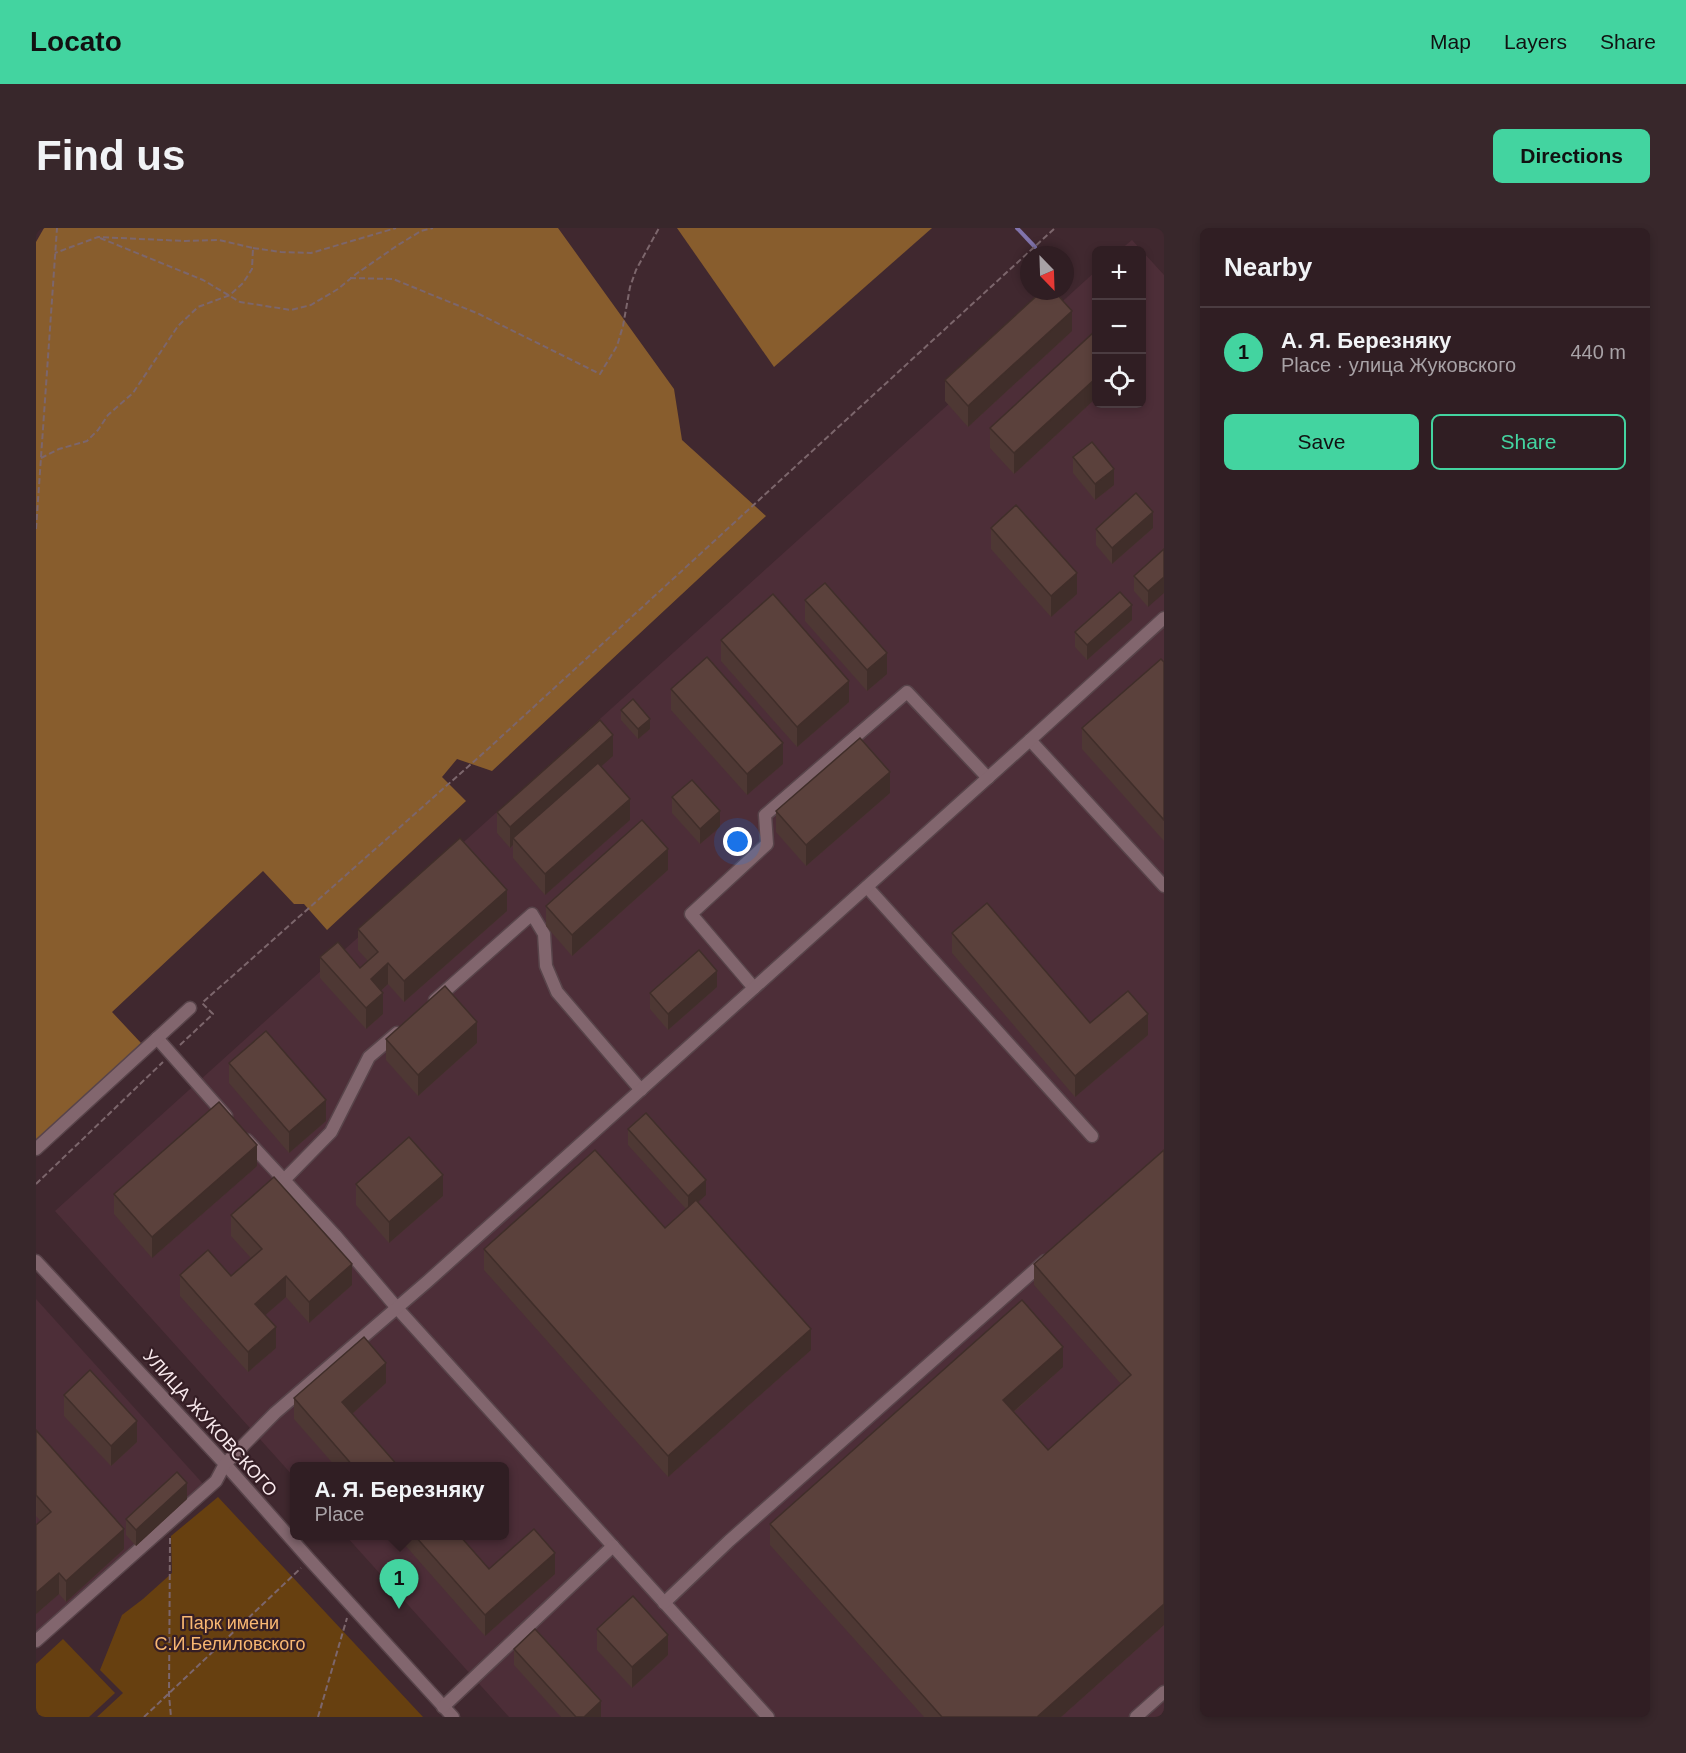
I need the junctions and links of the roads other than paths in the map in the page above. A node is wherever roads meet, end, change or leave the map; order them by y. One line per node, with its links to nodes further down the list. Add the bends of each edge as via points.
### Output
1 (1164, 618): 2 (street)
2 (1030, 740): 3 (street); 5 (street)
3 (988, 778): 4 (street); 6 (street, via 907,692 765,815 767,844 691,914)
4 (867, 886): 6 (street); 12 (street)
5 (1164, 886)
6 (754, 988): 11 (street)
7 (196, 1005): 10 (street)
8 (429, 1005): 11 (street, via 532,914 544,934 546,966 557,992)
9 (403, 1027): 14 (street, via 369,1057 331,1132)
10 (157, 1038): 13 (street); 14 (street)
11 (641, 1090): 17 (street)
12 (1092, 1136)
13 (36, 1149)
14 (284, 1180): 17 (street)
15 (1052, 1256): 22 (street)
16 (36, 1261): 18 (street, УЛИЦА ЖУКОВСКОГО)
17 (397, 1308): 18 (street, via 275,1413); 21 (street)
18 (225, 1464): 19 (street, УЛИЦА ЖУКОВСКОГО); 23 (street, via 216,1481)
19 (290, 1538)
20 (292, 1540): 25 (street, УЛИЦА ЖУКОВСКОГО)
21 (613, 1546): 22 (street); 25 (street)
22 (664, 1603): 27 (street)
23 (36, 1641)
24 (1164, 1692): 28 (street)
25 (443, 1707): 26 (street, УЛИЦА ЖУКОВСКОГО)
26 (453, 1717)
27 (768, 1717)
28 (1136, 1717)

